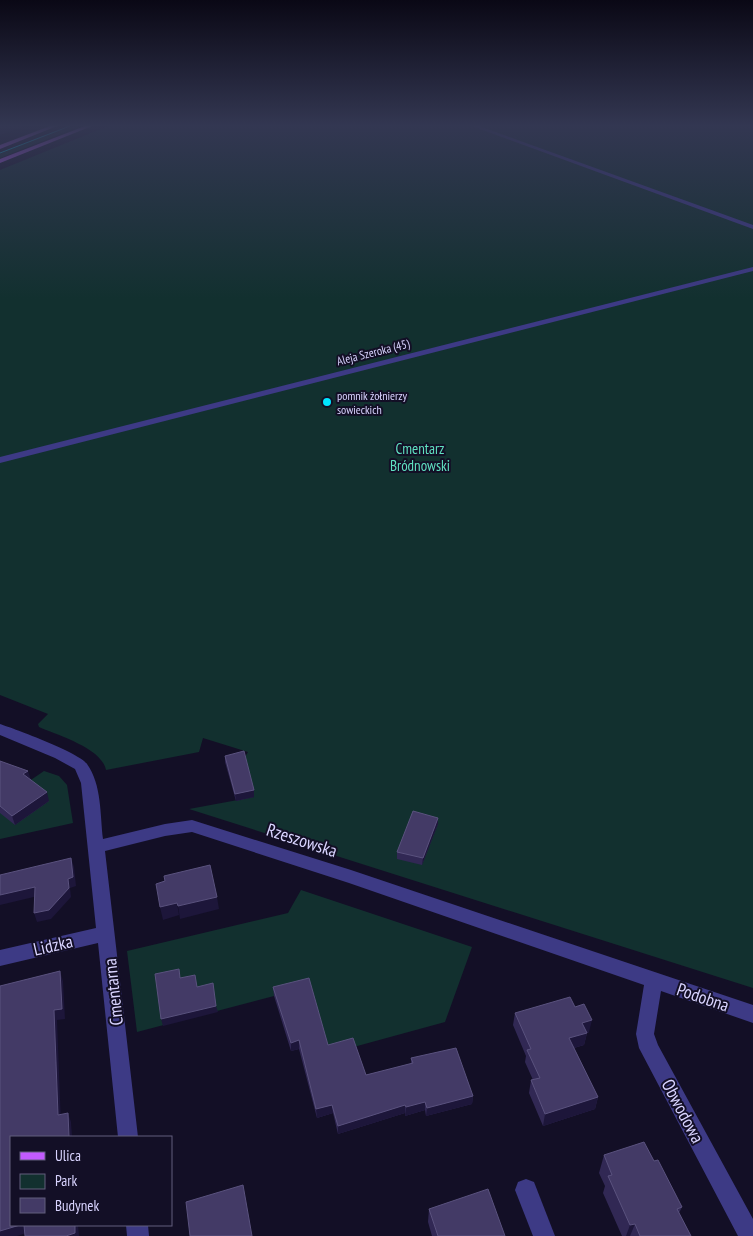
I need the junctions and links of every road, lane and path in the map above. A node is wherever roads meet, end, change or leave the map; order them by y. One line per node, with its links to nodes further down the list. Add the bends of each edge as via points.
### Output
1 (633, 184): 2 (street)
2 (753, 227)
3 (753, 269): 4 (street, Aleja Szeroka (45))
4 (0, 460)
5 (0, 730): 6 (street, via 81,766 89,783)
6 (97, 846): 7 (street, Cmentarna); 9 (street, Rzeszowska, via 192,826)
7 (106, 933): 8 (street, Lidzka); 11 (street, Cmentarna)
8 (0, 958)
9 (654, 980): 10 (street, Podobna); 14 (street, Obwodowa, via 645,1034 648,1048)
10 (753, 1014)
11 (128, 1136)
12 (526, 1190): 13 (street)
13 (544, 1236)
14 (750, 1236)

